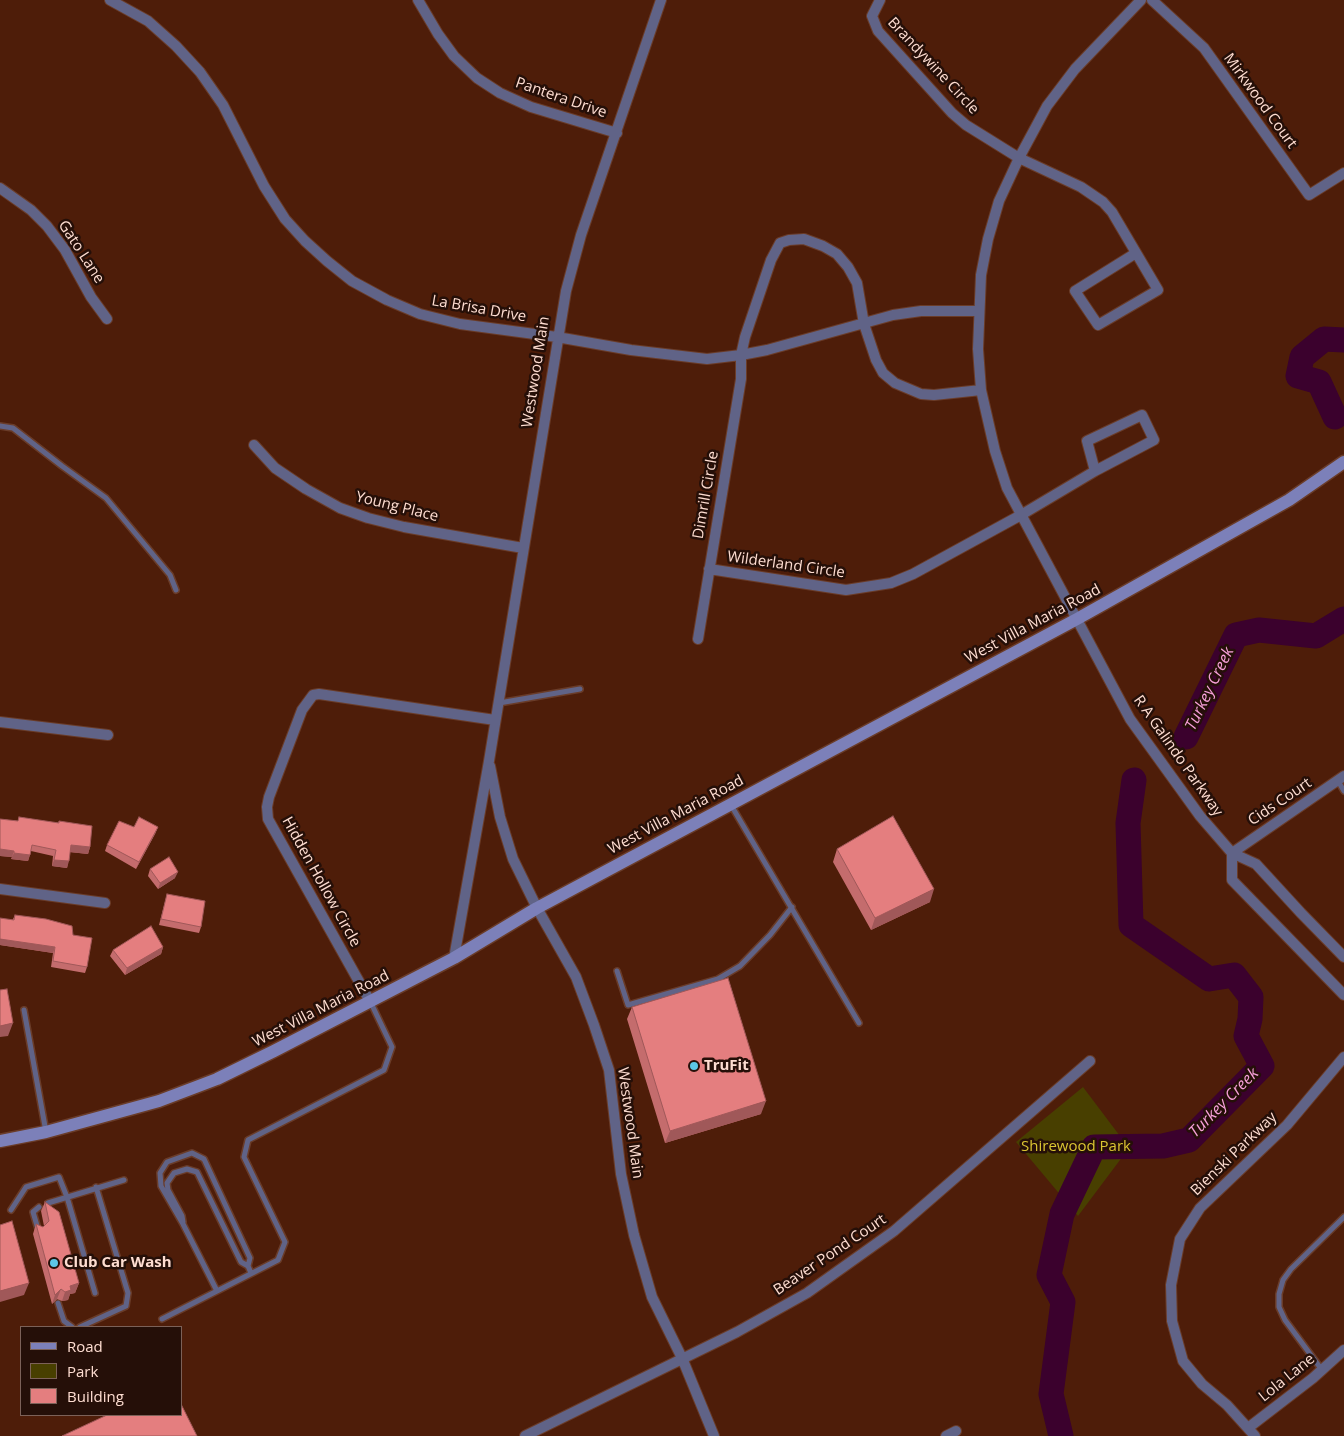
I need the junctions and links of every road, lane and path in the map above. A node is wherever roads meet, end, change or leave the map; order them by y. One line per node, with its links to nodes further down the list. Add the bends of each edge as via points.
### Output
1 (110, 0): 15 (street, La Brisa Drive, via 148,22 200,72 223,106 284,218 352,281 420,314 460,324)
2 (418, 0): 7 (street, Pantera Drive, via 454,56 476,78 531,106)
3 (661, 0): 7 (street, Westwood Main)
4 (880, 0): 8 (street, Brandywine Circle, via 872,16 878,31 966,126)
5 (1141, 0): 8 (street, R A Galindo Parkway, via 1047,106)
6 (1152, 0): 9 (street, Mirkwood Court, via 1204,48 1309,195)
7 (617, 133): 15 (street, Westwood Main, via 581,235)
8 (1018, 158): 11 (street, Brandywine Circle, via 1081,187 1103,202); 12 (street, R A Galindo Parkway, via 999,201 988,239)
9 (1344, 173)
10 (0, 188): 13 (street, Gato Lane, via 47,226)
11 (1136, 253): 11 (street, Brandywine Circle, via 1158,290 1098,325 1075,291)
12 (979, 311): 14 (street, La Brisa Drive, via 921,311); 17 (street, R A Galindo Parkway)
13 (107, 319)
14 (864, 324): 16 (street, La Brisa Drive); 16 (street, Dimrill Circle, via 857,283 837,254 804,239 790,240 780,243 771,260); 17 (street, Dimrill Circle, via 876,360 883,373 895,383 921,394)
15 (557, 337): 16 (street, La Brisa Drive, via 707,359); 23 (street, Westwood Main)
16 (741, 356): 24 (street, Dimrill Circle, via 741,380)
17 (981, 390): 22 (street, R A Galindo Parkway, via 995,451 1007,488)
18 (0, 426): 25 (lane, via 13,428 106,498 170,575)
19 (254, 446): 23 (street, Young Place, via 275,468 340,508 404,527)
20 (1344, 462): 26 (main road, West Villa Maria Road, via 1289,500)
21 (1095, 470): 21 (street, Wilderland Circle, via 1154,440 1142,415 1087,441); 22 (street, Wilderland Circle)
22 (1021, 515): 24 (street, Wilderland Circle, via 912,574 868,587 846,590 823,588); 26 (street, R A Galindo Parkway)
23 (523, 548): 29 (street, Westwood Main)
24 (709, 569): 27 (street, Dimrill Circle)
25 (176, 590)
26 (1077, 619): 36 (main road, West Villa Maria Road); 37 (street, R A Galindo Parkway, via 1130,719 1200,816)
27 (698, 639)
28 (580, 689): 29 (lane)
29 (498, 703): 30 (street, Westwood Main)
30 (496, 720): 33 (street, Westwood Main); 46 (street, Hidden Hollow Circle, via 319,694 313,695 302,710 269,797 268,819)
31 (0, 722): 32 (street)
32 (108, 735)
33 (489, 761): 40 (street, Westwood Main, via 500,817); 43 (street, Westwood Main)
34 (1341, 779): 35 (lane); 37 (street, Cids Court)
35 (1344, 791)
36 (730, 804): 40 (main road, West Villa Maria Road); 41 (lane)
37 (1232, 853): 42 (street, R A Galindo Parkway, via 1256,864); 45 (street, via 1232,880)
38 (0, 889): 39 (street)
39 (105, 902)
40 (537, 908): 43 (main road, West Villa Maria Road); 71 (street, Westwood Main, via 576,976 602,1048 609,1070 622,1174 634,1235 652,1297)
41 (792, 908): 44 (lane, via 740,966 718,979 628,1005); 48 (lane)
42 (1344, 957)
43 (454, 958): 46 (main road, West Villa Maria Road)
44 (617, 971)
45 (1344, 995)
46 (371, 1003): 51 (main road, West Villa Maria Road, via 274,1052 188,1090); 63 (lane, via 392,1047 384,1070 248,1140 244,1157 285,1242 278,1260)
47 (24, 1010): 51 (lane)
48 (859, 1023)
49 (1344, 1057): 74 (street, Bienski Parkway, via 1287,1125 1200,1208 1180,1239 1171,1285 1172,1321 1183,1361)
50 (1090, 1061): 71 (street, Beaver Pond Court, via 894,1231 806,1293 737,1332)
51 (46, 1132): 52 (main road, West Villa Maria Road)
52 (0, 1141)
53 (124, 1180): 54 (lane)
54 (96, 1187): 55 (lane); 69 (lane, via 128,1294 126,1306)
55 (67, 1197): 56 (lane); 58 (lane, via 59,1177 26,1187); 65 (lane)
56 (48, 1203)
57 (39, 1207): 61 (lane, via 33,1212)
58 (11, 1210)
59 (1344, 1217): 72 (lane, via 1291,1269 1279,1294 1284,1320)
60 (183, 1224): 62 (lane, via 167,1183 174,1173 187,1169 197,1172 241,1262); 62 (lane, via 161,1186 160,1173 168,1162 192,1153 204,1159 250,1258); 64 (lane)
61 (39, 1232)
62 (248, 1266): 63 (lane)
63 (251, 1273): 64 (lane)
64 (217, 1291): 67 (lane)
65 (95, 1293)
66 (58, 1303): 68 (lane, via 64,1321)
67 (162, 1318)
68 (71, 1326)
69 (82, 1326)
70 (1344, 1350): 72 (street, Lola Lane)
71 (682, 1358): 75 (street, Beaver Pond Court); 76 (street, Westwood Main)
72 (1322, 1370): 74 (street, Lola Lane)
73 (956, 1431): 77 (street)
74 (1252, 1432)
75 (525, 1436)
76 (714, 1436)
77 (946, 1436)

